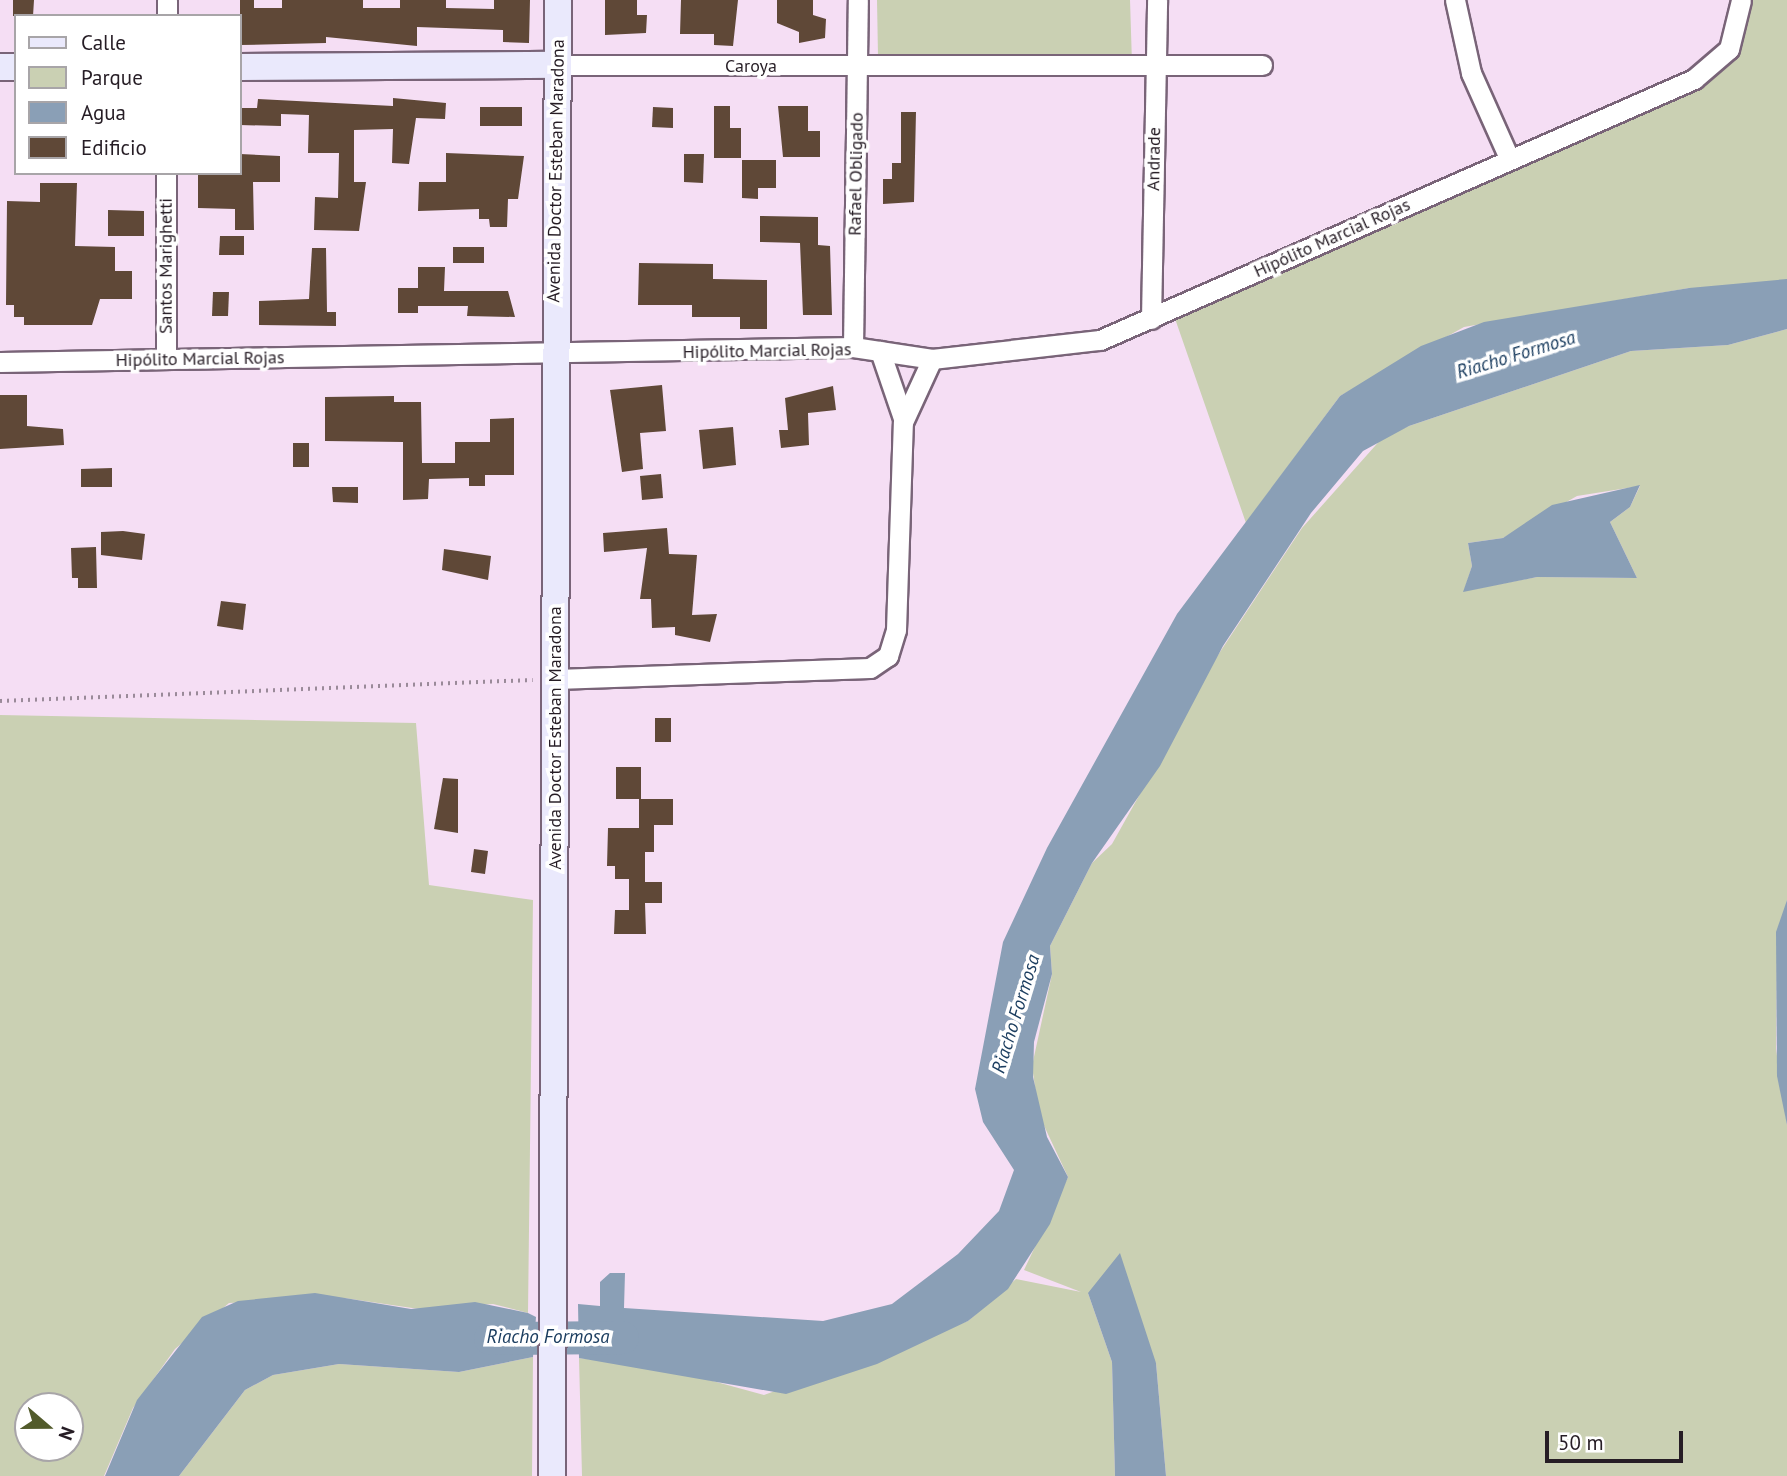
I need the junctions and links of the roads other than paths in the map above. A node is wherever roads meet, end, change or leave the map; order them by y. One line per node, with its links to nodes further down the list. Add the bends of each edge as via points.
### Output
1 (558, 0): 6 (main road, Avenida Doctor Esteban Maradona)
2 (858, 0): 9 (street, Rafael Obligado)
3 (1157, 0): 7 (street, Andrade)
4 (1455, 0): 11 (street, via 1471,73)
5 (1741, 0): 11 (street, Hipólito Marcial Rojas, via 1742,20 1729,49 1694,79)
6 (558, 65): 9 (street, Caroya); 10 (main road, Caroya); 16 (main road, Avenida Doctor Esteban Maradona)
7 (1156, 65): 8 (street, Caroya); 9 (street, Caroya); 13 (street, Andrade)
8 (1262, 65)
9 (858, 66): 14 (street, Rafael Obligado)
10 (242, 67)
11 (1509, 158): 13 (street, Hipólito Marcial Rojas)
12 (166, 175): 17 (street, Santos Marighetti)
13 (1151, 319): 18 (street, Hipólito Marcial Rojas, via 1100,340)
14 (853, 347): 15 (street, Hipólito Marcial Rojas); 16 (street, Hipólito Marcial Rojas)
15 (880, 351): 18 (street, Hipólito Marcial Rojas); 20 (street)
16 (553, 356): 17 (street, Hipólito Marcial Rojas); 21 (main road, Avenida Doctor Esteban Maradona)
17 (166, 359): 19 (street, Hipólito Marcial Rojas)
18 (932, 359): 20 (street)
19 (0, 362)
20 (904, 422): 21 (street, via 896,630 888,656 870,668)
21 (556, 680): 22 (main road, Avenida Doctor Esteban Maradona)
22 (552, 1476)

